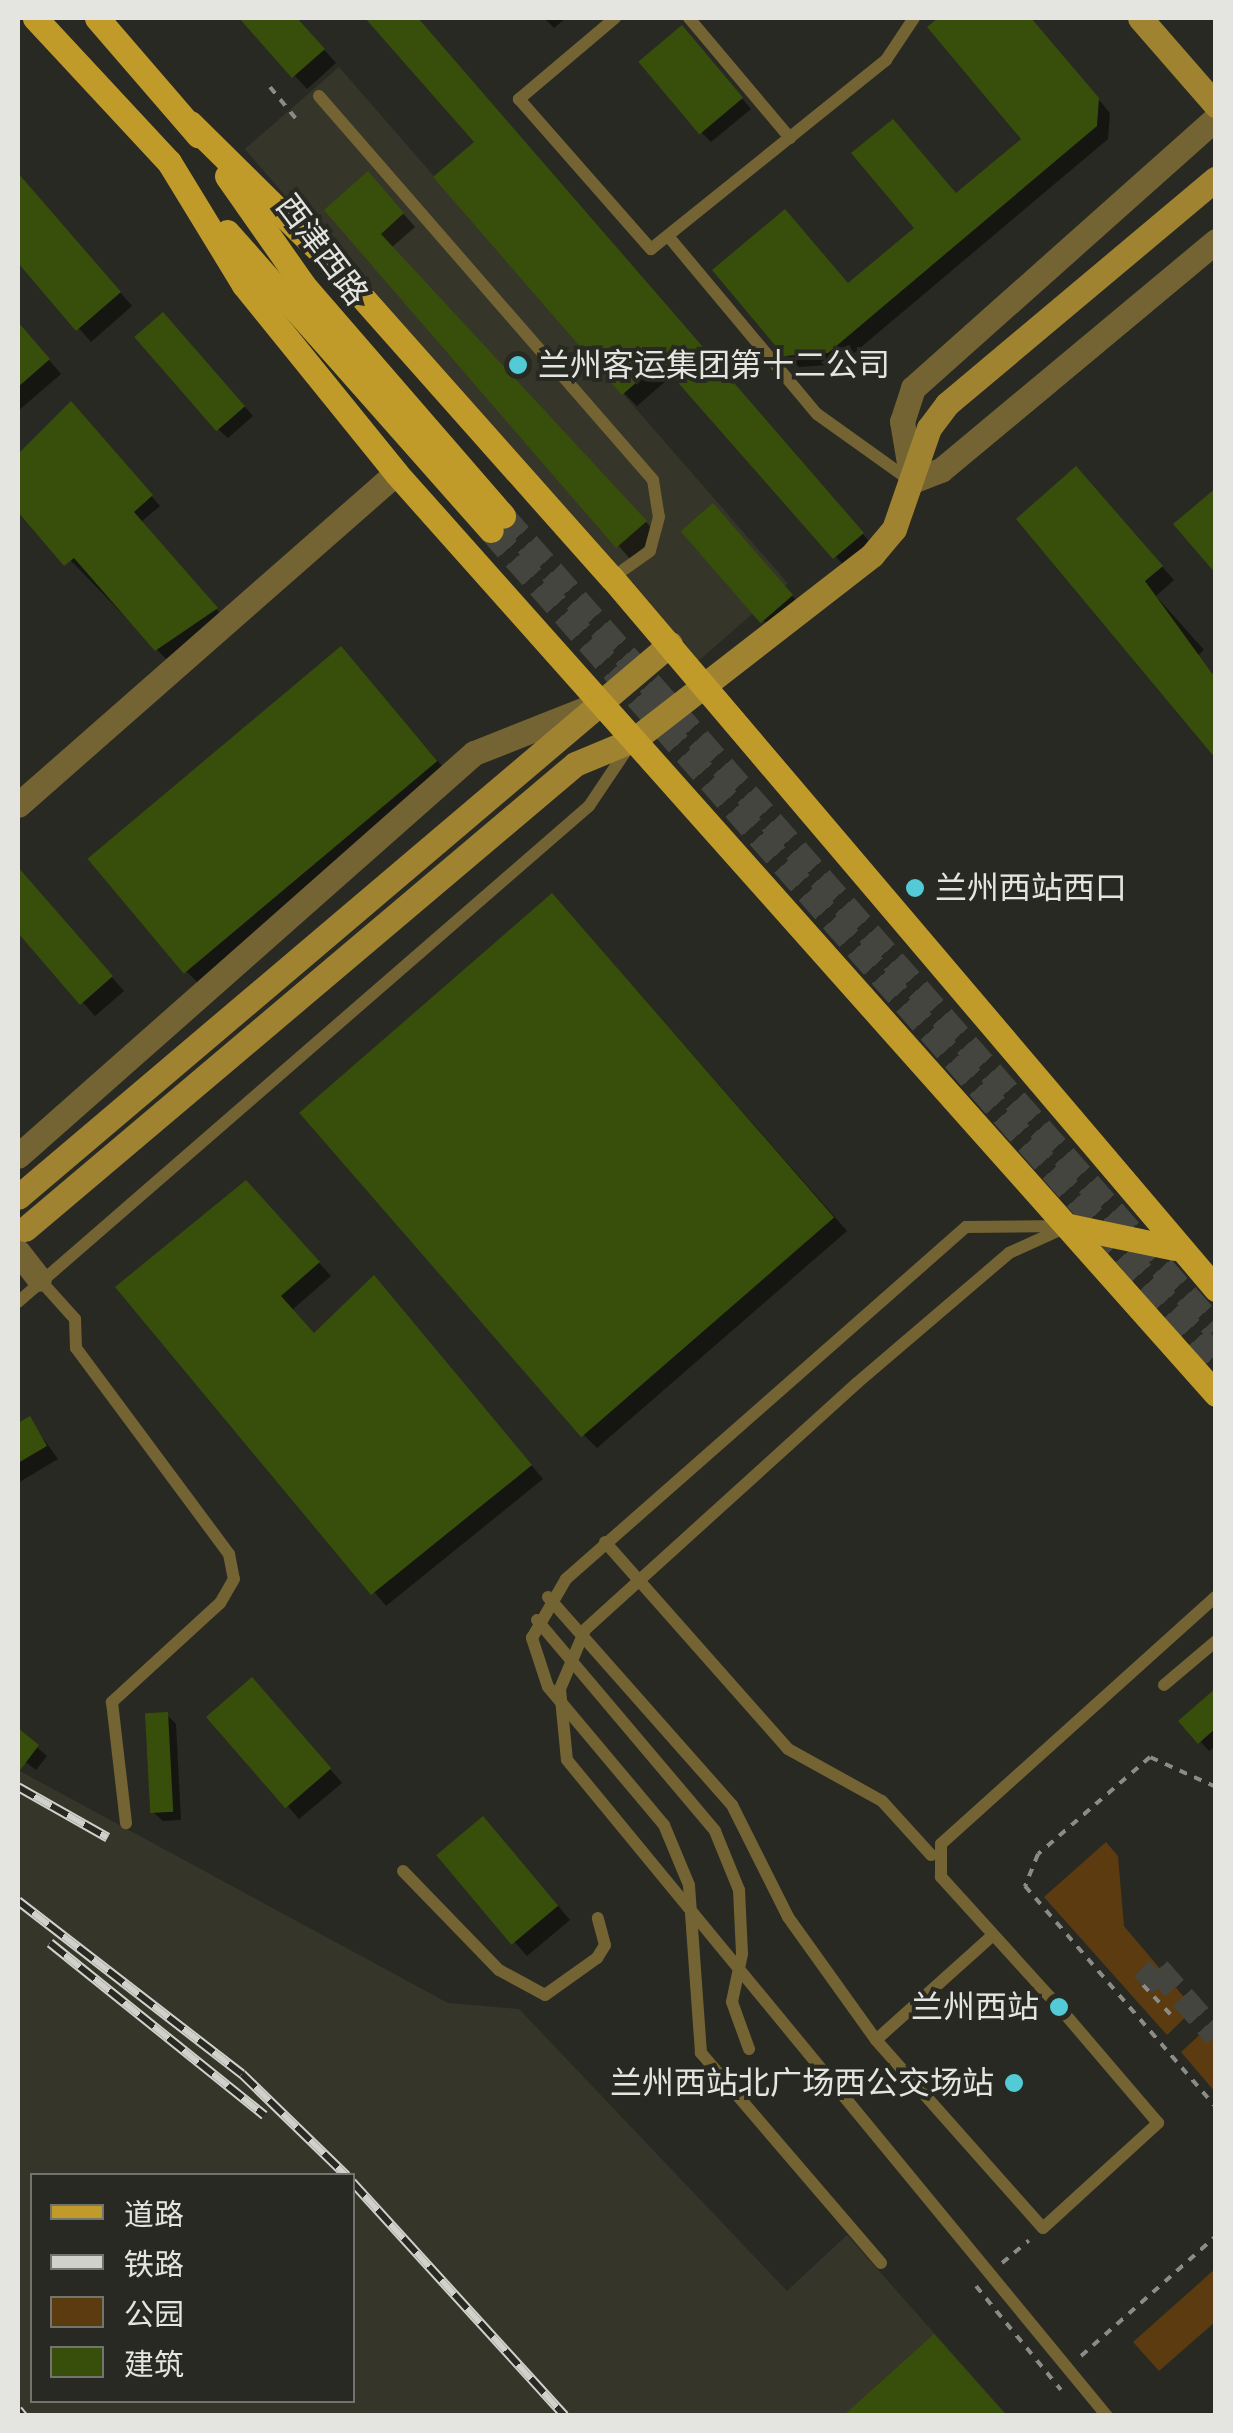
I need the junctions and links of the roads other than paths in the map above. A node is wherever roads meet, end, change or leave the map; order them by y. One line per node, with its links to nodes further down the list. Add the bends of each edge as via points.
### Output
1 (27, 18): 8 (street)
2 (35, 18): 14 (main road, 西津西路)
3 (97, 18): 12 (main road, 西津西路)
4 (615, 18): 16 (lane, via 519,99 652,250)
5 (689, 18): 13 (lane)
6 (914, 18): 13 (lane, via 894,53)
7 (1140, 18): 10 (main road)
8 (18, 25)
9 (319, 96): 20 (lane, via 653,480 658,517 650,550)
10 (1216, 105)
11 (1216, 118): 19 (street, via 912,388 902,421)
12 (190, 123): 14 (main road, 西津西路, via 304,286 497,523); 20 (main road, via 331,262)
13 (790, 138): 16 (lane)
14 (170, 162): 18 (main road, 西津西路, via 244,285)
15 (1216, 178): 19 (main road, via 948,404)
16 (668, 236): 19 (lane, via 817,414)
17 (1216, 241): 19 (street, via 941,470)
18 (396, 473): 23 (main road, 西津西路); 25 (street)
19 (912, 481): 22 (main road, via 894,529 872,555)
20 (612, 578): 21 (main road)
21 (670, 644): 22 (main road); 23 (main road)
22 (704, 682): 24 (main road); 30 (main road)
23 (602, 702): 24 (main road, 西津西路); 26 (street, via 474,753); 27 (main road)
24 (635, 739): 28 (main road, 西津西路); 29 (main road, via 575,764); 31 (lane, via 588,806)
25 (18, 805)
26 (18, 1155)
27 (18, 1197)
28 (1069, 1226): 30 (main road); 34 (main road, 西津西路); 35 (lane, via 966,1227); 49 (lane, bridge, via 1009,1253 856,1383 585,1630 560,1689 567,1760)
29 (21, 1241): 31 (street)
30 (1174, 1248): 32 (main road)
31 (39, 1278): 33 (lane); 41 (lane, via 76,1319 76,1348 229,1554 234,1579 220,1604 112,1702)
32 (1216, 1289)
33 (18, 1302)
34 (1216, 1394)
35 (605, 1542): 37 (lane); 42 (lane, via 788,1749 882,1802)
36 (1216, 1596): 45 (lane, via 941,1844 942,1877)
37 (548, 1597): 38 (lane); 46 (lane, via 732,1806 788,1916)
38 (536, 1620): 47 (lane, via 715,1832 739,1890 742,1954 732,2002); 48 (lane, via 538,1672 664,1826 689,1885 702,2053)
39 (1216, 1641): 40 (lane)
40 (1164, 1685)
41 (126, 1823)
42 (931, 1855)
43 (403, 1871): 44 (lane, via 499,1970 545,1995 606,1945)
44 (598, 1918)
45 (993, 1934): 46 (lane); 46 (lane, via 1158,2123 1057,2215 1042,2228)
46 (876, 2040)
47 (749, 2049)
48 (880, 2263)
49 (1106, 2416)

